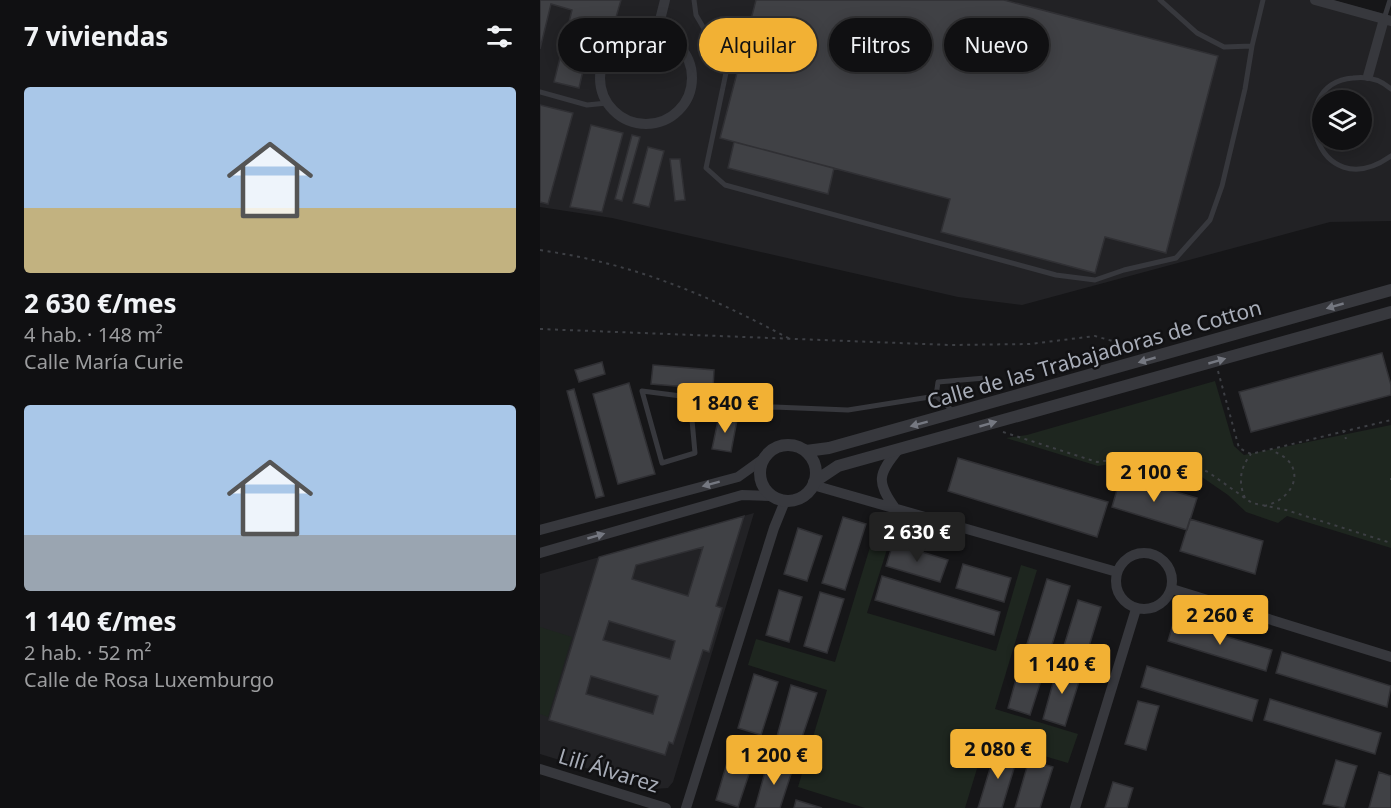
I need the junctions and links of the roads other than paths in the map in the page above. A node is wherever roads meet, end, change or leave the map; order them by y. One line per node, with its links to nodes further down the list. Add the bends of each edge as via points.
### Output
1 (665, 0): 7 (street)
2 (694, 0): 9 (lane, via 696,15 727,68 706,168 725,185 1056,274 1095,280 1176,258 1210,220 1243,100)
3 (1160, 0): 9 (lane, via 1197,33 1224,47)
4 (1263, 0): 9 (lane)
5 (1315, 0): 8 (street)
6 (1390, 0): 8 (lane)
7 (660, 18)
8 (1388, 20): 12 (street)
9 (1252, 46)
10 (687, 55): 15 (street, via 692,72 691,91 682,107 669,118 652,124 634,123 617,115)
11 (601, 72): 15 (street, via 600,85)
12 (1368, 76): 13 (lane); 16 (lane, via 1343,78 1323,93 1313,115 1315,139 1329,159 1351,170 1376,167)
13 (1391, 88)
14 (540, 92): 15 (lane, via 587,105)
15 (607, 103)
16 (1391, 156)
17 (1391, 291): 22 (street, Calle de las Trabajadoras de Cotton, one-way to 22)
18 (1391, 312): 23 (street, Calle de las Trabajadoras de Cotton, one-way to 18)
19 (985, 378): 20 (lane, via 939,382)
20 (936, 396): 21 (lane, via 848,410); 22 (lane)
21 (691, 409): 21 (lane, via 681,396 642,391 662,463 695,453)
22 (957, 414): 24 (street, Calle de las Trabajadoras de Cotton, one-way to 24)
23 (898, 450): 26 (street, Calle de las Trabajadoras de Cotton, via 838,466); 29 (street, via 881,477 885,494)
24 (806, 451): 25 (street, via 783,445); 26 (street, via 816,468)
25 (763, 459): 27 (street, via 761,483); 30 (street, one-way to 30, via 738,477)
26 (814, 484): 28 (street, via 801,498); 29 (street)
27 (771, 496): 28 (street); 31 (street, one-way to 27, via 742,495)
28 (785, 501): 38 (street)
29 (896, 508): 32 (street)
30 (540, 530)
31 (540, 553)
32 (1117, 572): 33 (street, via 1132,555 1151,554 1169,567); 34 (street, via 1115,582 1121,598)
33 (1172, 589): 34 (street, via 1156,607); 35 (street)
34 (1136, 609): 39 (street)
35 (1391, 657)
36 (540, 769): 37 (street, Lilí Álvarez)
37 (666, 808)
38 (686, 808)
39 (1075, 808)

